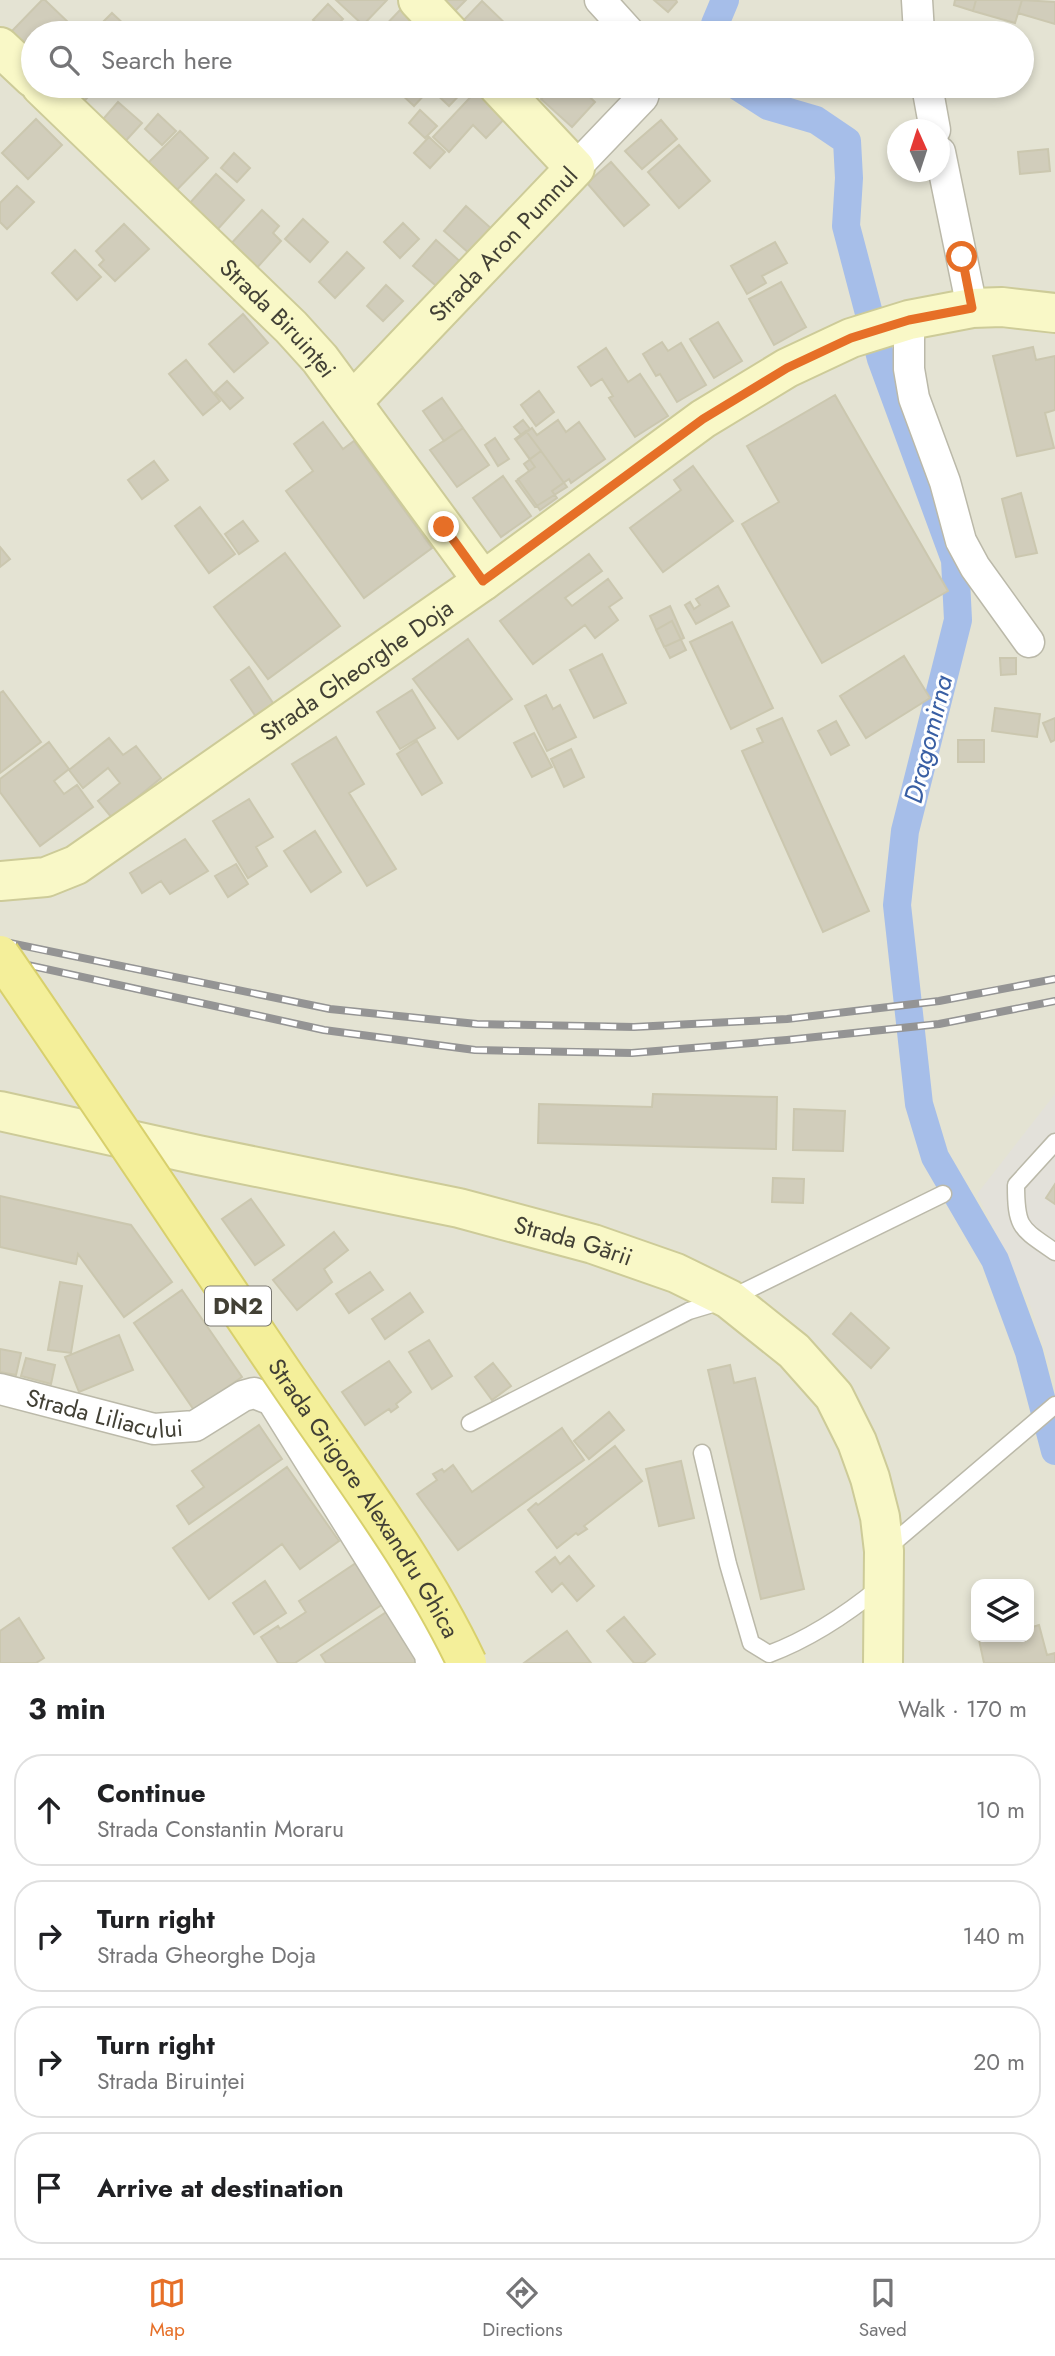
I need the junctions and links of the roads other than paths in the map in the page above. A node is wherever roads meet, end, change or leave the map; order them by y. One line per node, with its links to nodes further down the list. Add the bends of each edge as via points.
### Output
1 (418, 0): 4 (street)
2 (600, 0): 5 (street)
3 (917, 0): 6 (street)
4 (438, 21)
5 (619, 21)
6 (918, 21)
7 (0, 47): 8 (street)
8 (21, 67)
9 (53, 98): 19 (street, Strada Biruinței, via 291,327)
10 (509, 98): 14 (street, Strada Aron Pumnul)
11 (642, 98): 14 (street)
12 (929, 98): 13 (street)
13 (933, 119)
14 (575, 169): 19 (street, Strada Aron Pumnul)
15 (946, 182): 16 (street)
16 (972, 308): 17 (street, Strada Gheorghe Doja); 18 (street, Strada Gheorghe Doja)
17 (1055, 313)
18 (901, 323): 20 (street, Strada Gheorghe Doja, via 851,338 787,368 703,419); 21 (street, via 914,398 961,541)
19 (353, 401): 20 (street, Strada Biruinței)
20 (483, 581): 23 (street, Strada Gheorghe Doja)
21 (1029, 642)
22 (0, 859): 23 (street, via 50,868)
23 (76, 865): 24 (street, Strada Gheorghe Doja, via 46,877)
24 (0, 881)
25 (0, 954): 37 (main road, Strada Grigore Alexandru Ghica / DN2, bridge, via 379,1516 430,1594)
26 (0, 1111): 30 (street, Strada Gării, via 459,1208 593,1244 676,1273)
27 (1055, 1142): 29 (lane, via 1016,1185 1016,1213 1025,1231)
28 (943, 1194): 30 (lane)
29 (1055, 1252)
30 (729, 1299): 33 (lane, via 689,1311); 35 (street, Strada Gării, via 794,1351 834,1396 870,1478)
31 (0, 1389): 36 (street, Strada Liliacului, via 154,1429 194,1426 254,1393 272,1400 430,1654)
32 (1055, 1405): 35 (lane)
33 (470, 1423)
34 (702, 1453): 35 (lane, via 751,1643 769,1654 792,1645 855,1608)
35 (885, 1567): 38 (street, Strada Gării)
36 (431, 1663)
37 (467, 1663)
38 (883, 1663)

